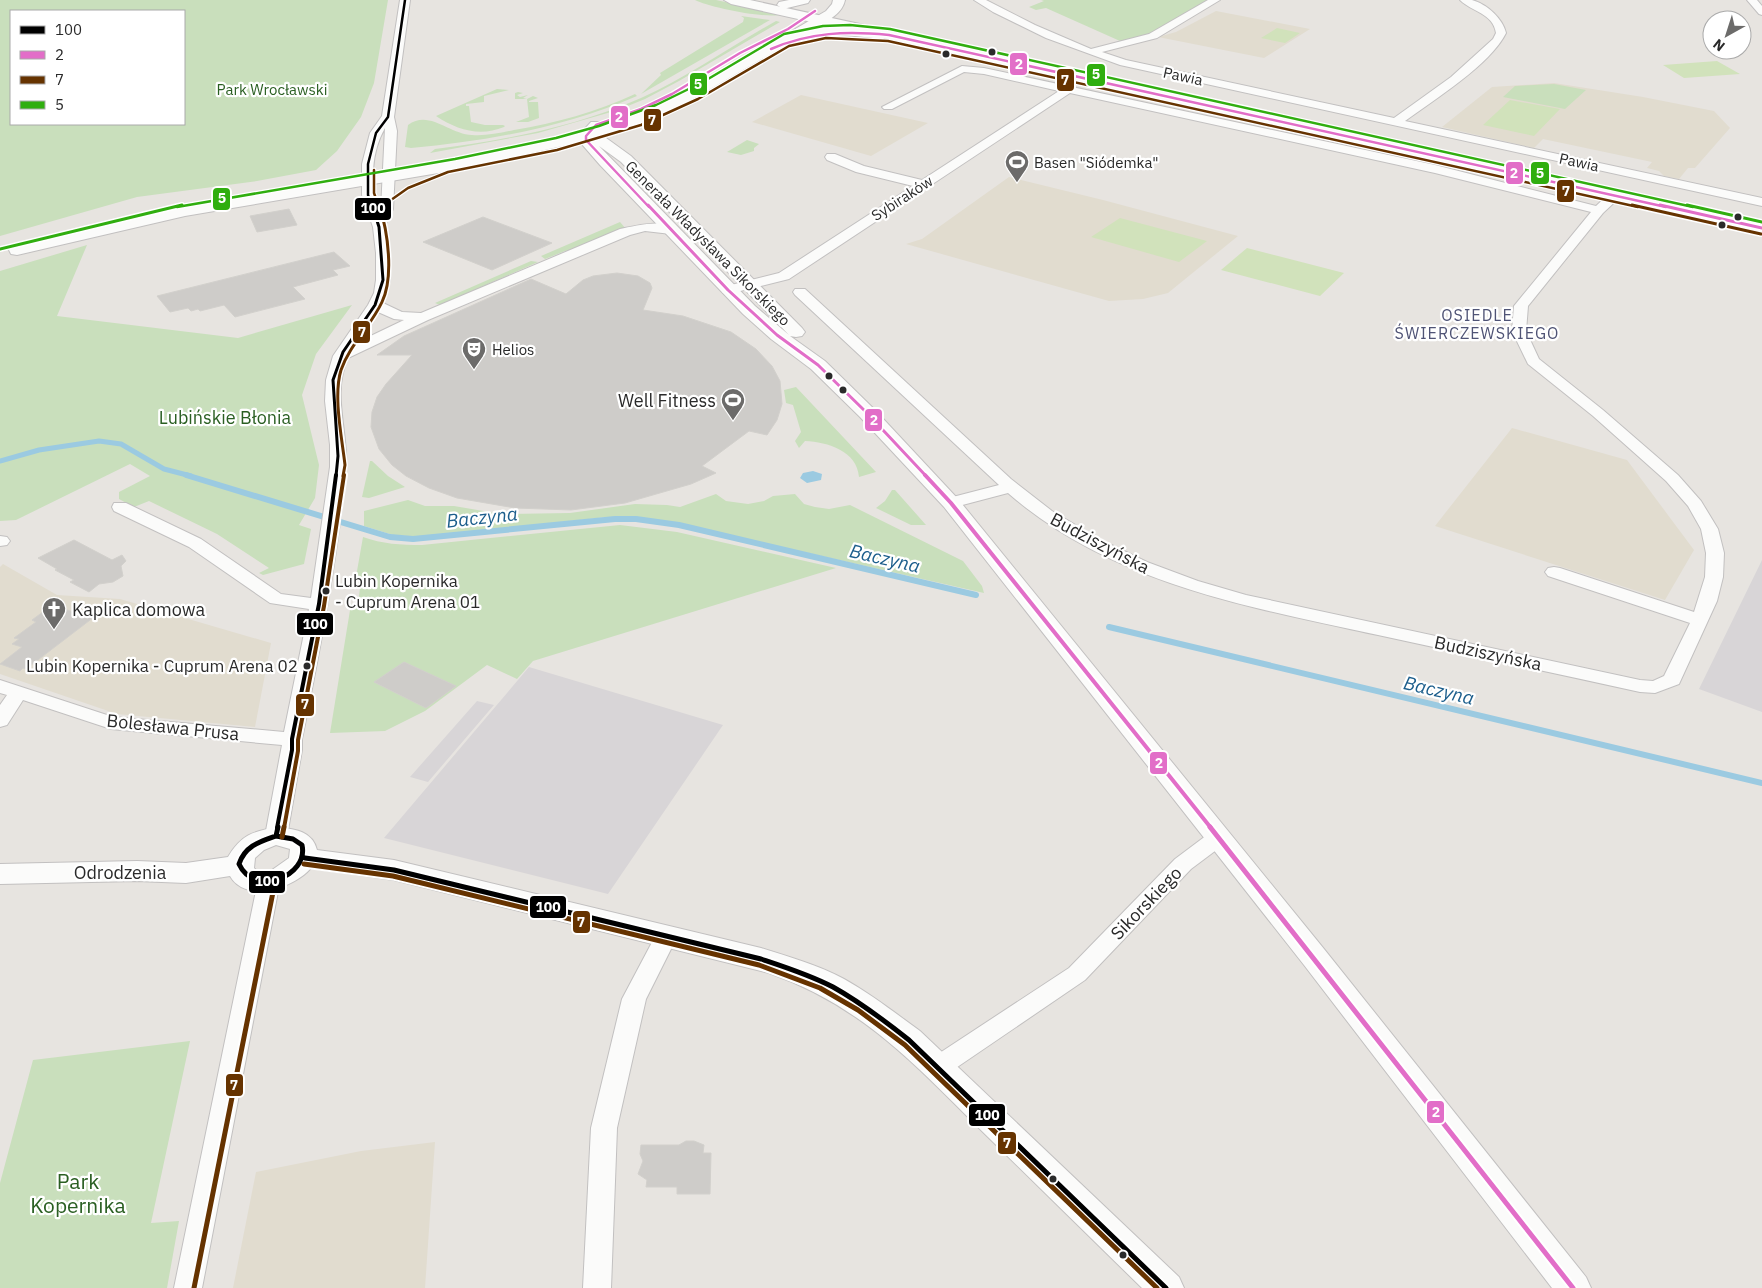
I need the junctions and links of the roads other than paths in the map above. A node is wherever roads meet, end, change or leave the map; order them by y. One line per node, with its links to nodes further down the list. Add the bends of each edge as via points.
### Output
1 (405, 0): 19 (street)
2 (731, 0): 10 (main road)
3 (759, 0): 9 (main road)
4 (804, 0): 9 (street)
5 (979, 0): 14 (street, Pawia, via 1021,23)
6 (1215, 0): 14 (street, via 1153,36)
7 (1466, 0): 15 (street, via 1497,22 1501,33 1497,42)
8 (1752, 0): 11 (street)
9 (784, 5): 10 (main road)
10 (824, 10): 12 (main road); 12 (street, via 864,18); 13 (street); 21 (street, via 740,53 672,94)
11 (1762, 12)
12 (891, 31): 13 (street, via 812,32); 31 (main road); 34 (main road)
13 (786, 40): 18 (street)
14 (1091, 52): 20 (street, Pawia, via 1139,66)
15 (1466, 70): 20 (street)
16 (1069, 90): 17 (street, via 962,69); 29 (street, Sybiraków); 33 (street, via 1435,169)
17 (888, 107)
18 (654, 113): 21 (street); 24 (street, via 626,138)
19 (388, 117): 27 (street, via 391,130); 28 (street, via 377,128 372,140)
20 (1396, 122): 32 (street, Pawia)
21 (591, 131): 22 (street); 24 (street, Generała Władysława Sikorskiego); 25 (street, Generała Władysława Sikorskiego, via 586,140); 27 (street)
22 (514, 154): 25 (street, via 570,151); 26 (street)
23 (831, 156): 29 (street, via 860,169)
24 (626, 159): 39 (street, Generała Władysława Sikorskiego)
25 (605, 162): 37 (street, Generała Władysława Sikorskiego)
26 (429, 170): 27 (street); 30 (street, via 401,183)
27 (388, 171): 28 (street); 30 (street)
28 (368, 174): 35 (street, via 368,197); 38 (street, via 185,210)
29 (922, 184): 39 (street, Sybiraków, via 784,276)
30 (387, 195): 35 (street, via 387,209)
31 (1614, 196): 33 (street, Budziszyńska); 36 (main road)
32 (1762, 202)
33 (1599, 210): 52 (street, Budziszyńska, via 1520,306 1519,331 1533,361 1672,478 1702,514 1711,529 1716,551 1714,585)
34 (1762, 216)
35 (378, 224): 42 (street, via 384,265 382,290)
36 (1762, 228)
37 (670, 230): 40 (street, Generała Władysława Sikorskiego); 43 (street, via 633,229)
38 (0, 255)
39 (749, 285): 40 (street, Sybiraków); 46 (street, Generała Władysława Sikorskiego, via 810,347)
40 (728, 290): 46 (street, Generała Władysława Sikorskiego, via 777,335)
41 (800, 292): 47 (street, Budziszyńska)
42 (375, 304): 43 (street); 44 (street)
43 (416, 320): 44 (street); 45 (street)
44 (357, 330): 45 (street)
45 (340, 356): 51 (street, via 333,382 338,464)
46 (818, 364): 48 (street, Generała Władysława Sikorskiego)
47 (1010, 487): 48 (street); 52 (street, Budziszyńska, via 1046,514 1097,544 1157,573 1215,592 1310,616 1640,686 1655,687 1672,680)
48 (951, 503): 57 (street, Generała Władysława Sikorskiego)
49 (120, 508): 51 (street, via 195,543 276,599)
50 (1554, 572): 52 (street)
51 (318, 605): 55 (street)
52 (1700, 620)
53 (9, 689): 54 (street); 55 (street, Bolesława Prusa, via 111,724)
54 (0, 721)
55 (292, 740): 56 (street)
56 (276, 836): 58 (street, via 296,839 303,844); 59 (street, via 265,838 247,849 241,855)
57 (1219, 837): 63 (street, Sikorskiego, via 1183,864 1077,974); 67 (street, Generała Władysława Sikorskiego)
58 (305, 858): 61 (street, via 293,872); 62 (street, via 394,870)
59 (239, 865): 60 (street, Odrodzenia, via 186,873); 61 (street, via 244,876 251,880)
60 (0, 874)
61 (269, 881): 64 (street)
62 (666, 937): 63 (street, via 797,971 832,987 870,1010); 65 (street, via 634,999 604,1128)
63 (938, 1067): 66 (street)
64 (188, 1288)
65 (597, 1288)
66 (1166, 1288)
67 (1573, 1288)

